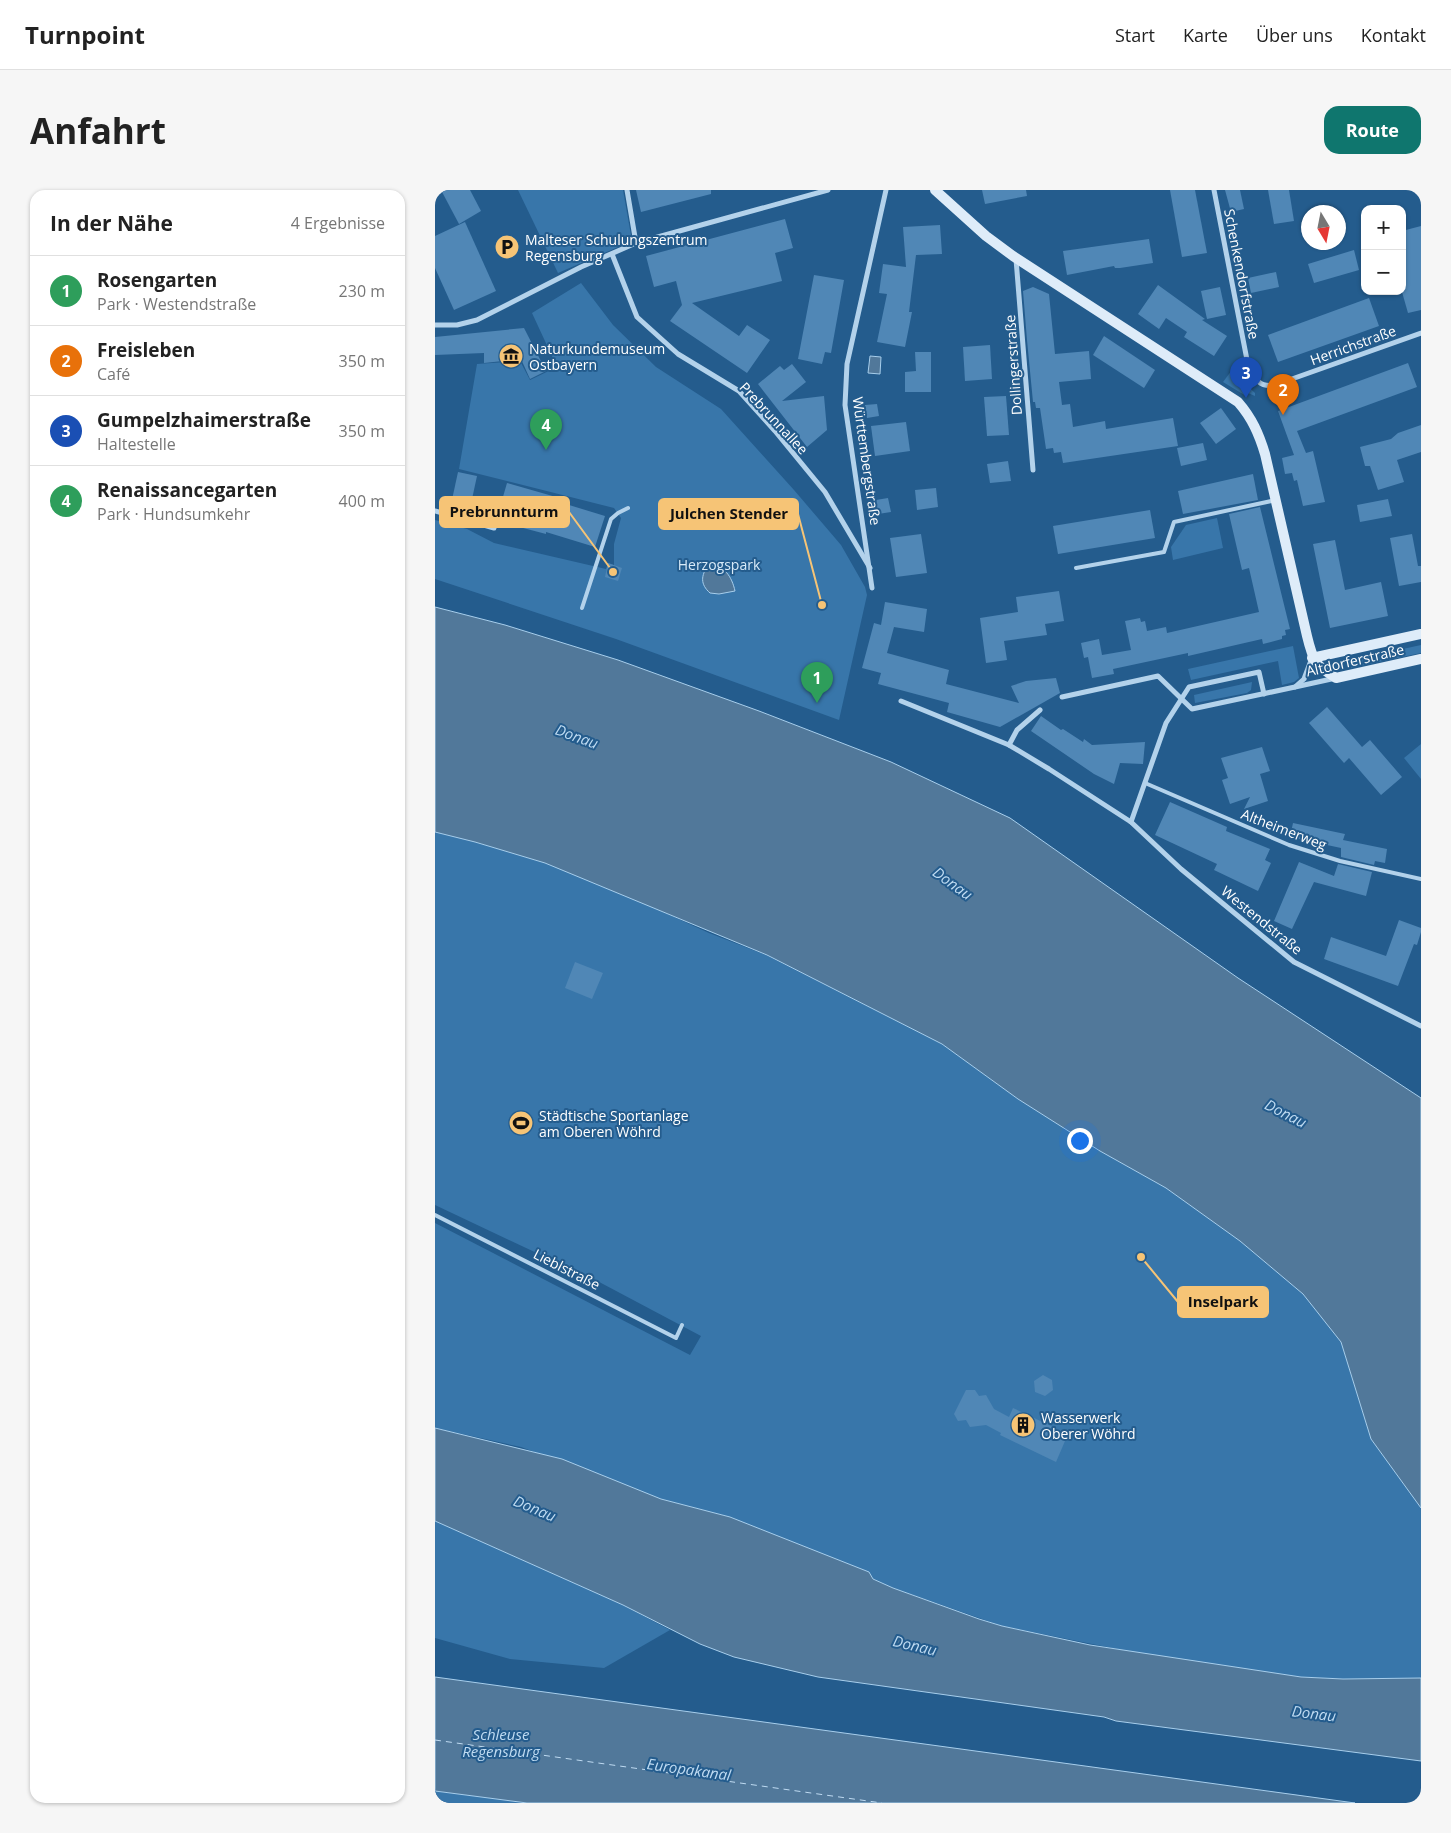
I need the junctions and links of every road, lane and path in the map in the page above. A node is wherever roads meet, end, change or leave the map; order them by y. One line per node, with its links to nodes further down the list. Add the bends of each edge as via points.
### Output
1 (627, 190): 6 (street)
2 (828, 190): 6 (street)
3 (886, 190): 17 (street, Württembergstraße, via 847,364 845,405)
4 (935, 190): 8 (street)
5 (1214, 190): 11 (street, Schenkendorfstraße, via 1248,365 1257,382)
6 (636, 243): 7 (street)
7 (612, 254): 9 (street, via 477,320 457,325); 17 (street, Prebrunnallee, via 637,317 678,354 739,391 825,492)
8 (1016, 258): 12 (street, Dollingerstraße); 13 (street, via 1238,402 1258,432)
9 (435, 325)
10 (1421, 333): 11 (street, Herrichstraße, via 1275,385)
11 (1264, 386)
12 (1033, 470)
13 (1276, 500): 18 (lane, via 1173,522 1164,552); 22 (street)
14 (628, 508): 20 (lane, via 611,520)
15 (435, 511): 16 (street)
16 (494, 528)
17 (870, 568): 19 (street, Württembergstraße)
18 (1076, 568)
19 (872, 588)
20 (582, 608)
21 (1421, 634): 22 (street, Altdorferstraße)
22 (1312, 658): 24 (street, via 1317,666); 25 (street, Altdorferstraße, via 1304,679)
23 (1421, 659): 24 (street, Altdorferstraße)
24 (1336, 678): 25 (street, Altdorferstraße)
25 (1295, 687): 26 (street, Altdorferstraße)
26 (1264, 694): 28 (street, Altdorferstraße, via 1193,709); 28 (street, via 1259,672 1189,687)
27 (1062, 697): 28 (street, Altdorferstraße, via 1158,676)
28 (1182, 697): 32 (street, via 1166,723)
29 (901, 701): 31 (street, Westendstraße)
30 (1040, 710): 31 (street, via 1017,730)
31 (1009, 745): 33 (street, Westendstraße)
32 (1145, 783): 33 (street); 34 (lane, Altheimerweg, via 1289,845 1340,861)
33 (1131, 822): 35 (street, Westendstraße, via 1181,869 1294,962)
34 (1421, 879)
35 (1421, 1026)
36 (435, 1215): 37 (lane, Lieblstraße, via 676,1338)
37 (682, 1325)

